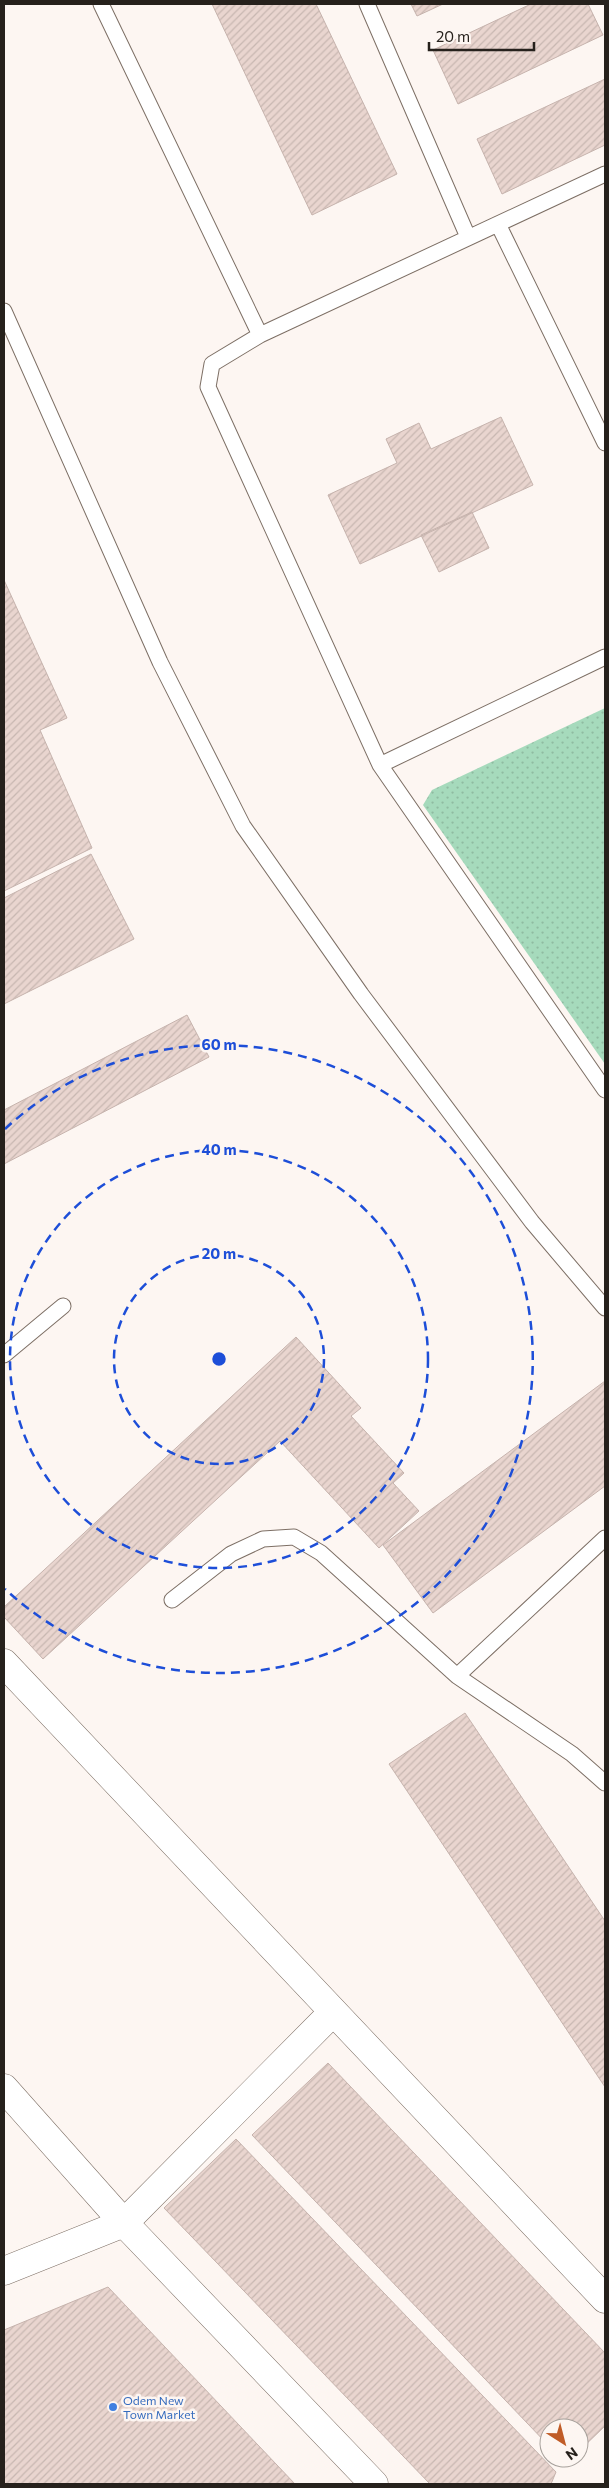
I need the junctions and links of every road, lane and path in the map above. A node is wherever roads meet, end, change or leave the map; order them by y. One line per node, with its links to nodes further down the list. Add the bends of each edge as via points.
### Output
1 (101, 4): 7 (lane)
2 (367, 4): 5 (lane)
3 (605, 174): 4 (lane)
4 (498, 224): 5 (lane); 8 (lane)
5 (468, 237): 7 (lane)
6 (4, 311): 13 (lane, via 160,662 243,826 366,1002 532,1222)
7 (260, 335): 10 (lane, via 212,364 208,387)
8 (605, 443)
9 (605, 657): 10 (lane)
10 (380, 765): 11 (lane)
11 (605, 1090)
12 (63, 1306): 14 (lane)
13 (605, 1308)
14 (4, 1355)
15 (605, 1538): 18 (lane)
16 (172, 1600): 18 (lane, via 231,1554 262,1539 294,1537 321,1553)
17 (4, 1663): 20 (street)
18 (458, 1676): 19 (lane, via 572,1754)
19 (605, 1783)
20 (333, 2012): 22 (street); 24 (street)
21 (4, 2088): 22 (street)
22 (124, 2222): 23 (street); 25 (street)
23 (4, 2271)
24 (605, 2298)
25 (374, 2484)

